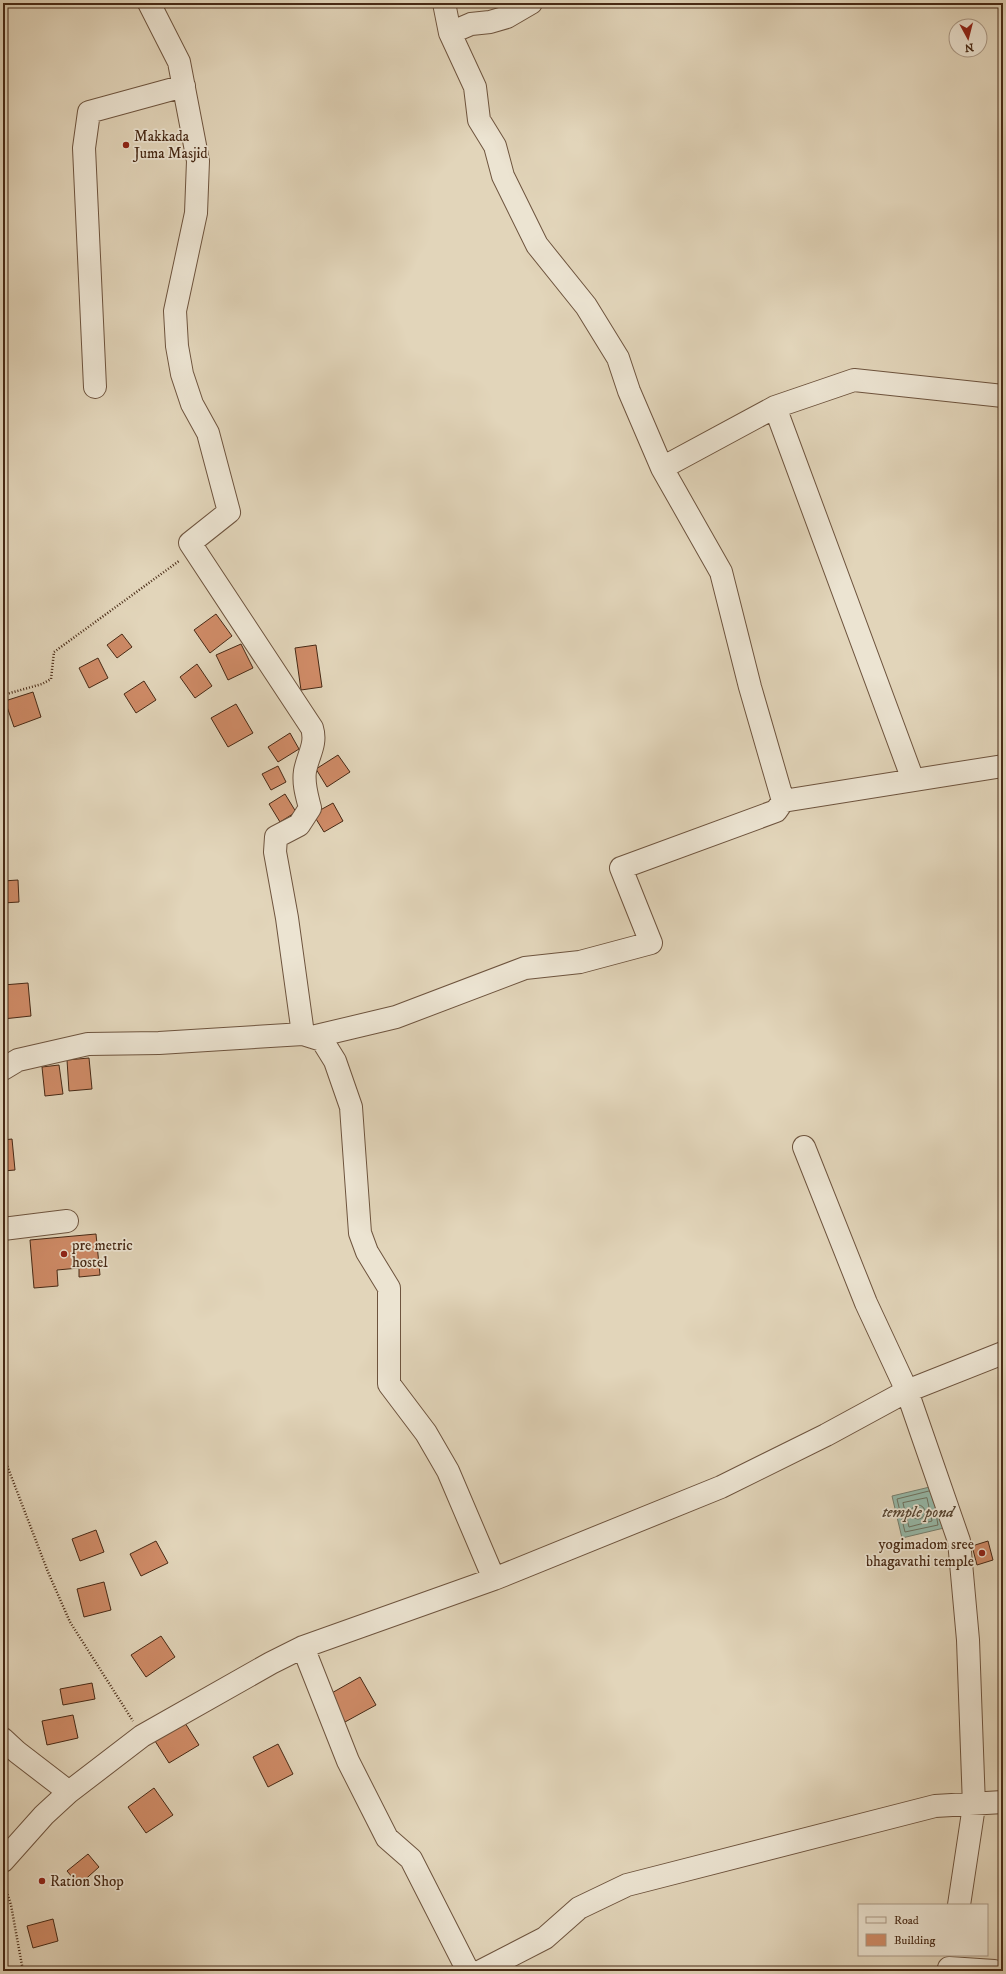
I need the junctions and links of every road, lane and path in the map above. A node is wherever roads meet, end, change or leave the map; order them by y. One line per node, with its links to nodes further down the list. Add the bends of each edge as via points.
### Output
1 (149, 3): 5 (street, via 179,62)
2 (444, 3): 4 (street)
3 (531, 3): 4 (street, via 507,17 471,24)
4 (450, 33): 9 (street, via 475,87 479,120 495,146 503,176 537,245 586,306 618,358 629,391)
5 (184, 86): 6 (street, via 89,112 84,148); 10 (street, via 198,161 196,213 175,311 176,346 192,404 208,433 229,512 190,543)
6 (95, 387)
7 (1003, 396): 8 (street, via 854,380)
8 (775, 407): 9 (street); 13 (street)
9 (662, 468): 14 (street, via 721,572 750,687)
10 (194, 550): 11 (path, via 54,652 52,679); 15 (street, via 312,728 315,737 304,783 310,808 299,825 276,837 275,852)
11 (3, 695)
12 (1003, 766): 13 (street)
13 (912, 780): 14 (street)
14 (783, 801): 15 (street, via 776,811 621,868 651,943 580,962 525,968 396,1017)
15 (308, 1036): 16 (street, via 88,1044 18,1060); 23 (street, via 322,1040 335,1061 350,1107 360,1233 367,1252 389,1288 389,1384 426,1433 448,1471)
16 (3, 1069)
17 (804, 1147): 21 (street, via 866,1303)
18 (67, 1221): 19 (street)
19 (3, 1228)
20 (1003, 1353): 21 (street)
21 (907, 1391): 23 (street, via 721,1488); 29 (street, via 959,1542 968,1640)
22 (3, 1455): 25 (path, via 70,1622)
23 (494, 1579): 24 (street)
24 (304, 1647): 25 (street); 35 (street, via 348,1761 387,1838 411,1859)
25 (142, 1736): 27 (street)
26 (3, 1739): 27 (street)
27 (69, 1792): 30 (street, via 44,1814)
28 (1003, 1802): 29 (street)
29 (974, 1804): 32 (street); 36 (street, via 935,1806 627,1885 578,1908 545,1938)
30 (3, 1861)
31 (3, 1880): 34 (path, via 11,1905)
32 (959, 1904)
33 (950, 1965): 37 (street)
34 (23, 1971)
35 (468, 1971)
36 (481, 1971)
37 (994, 1971)

